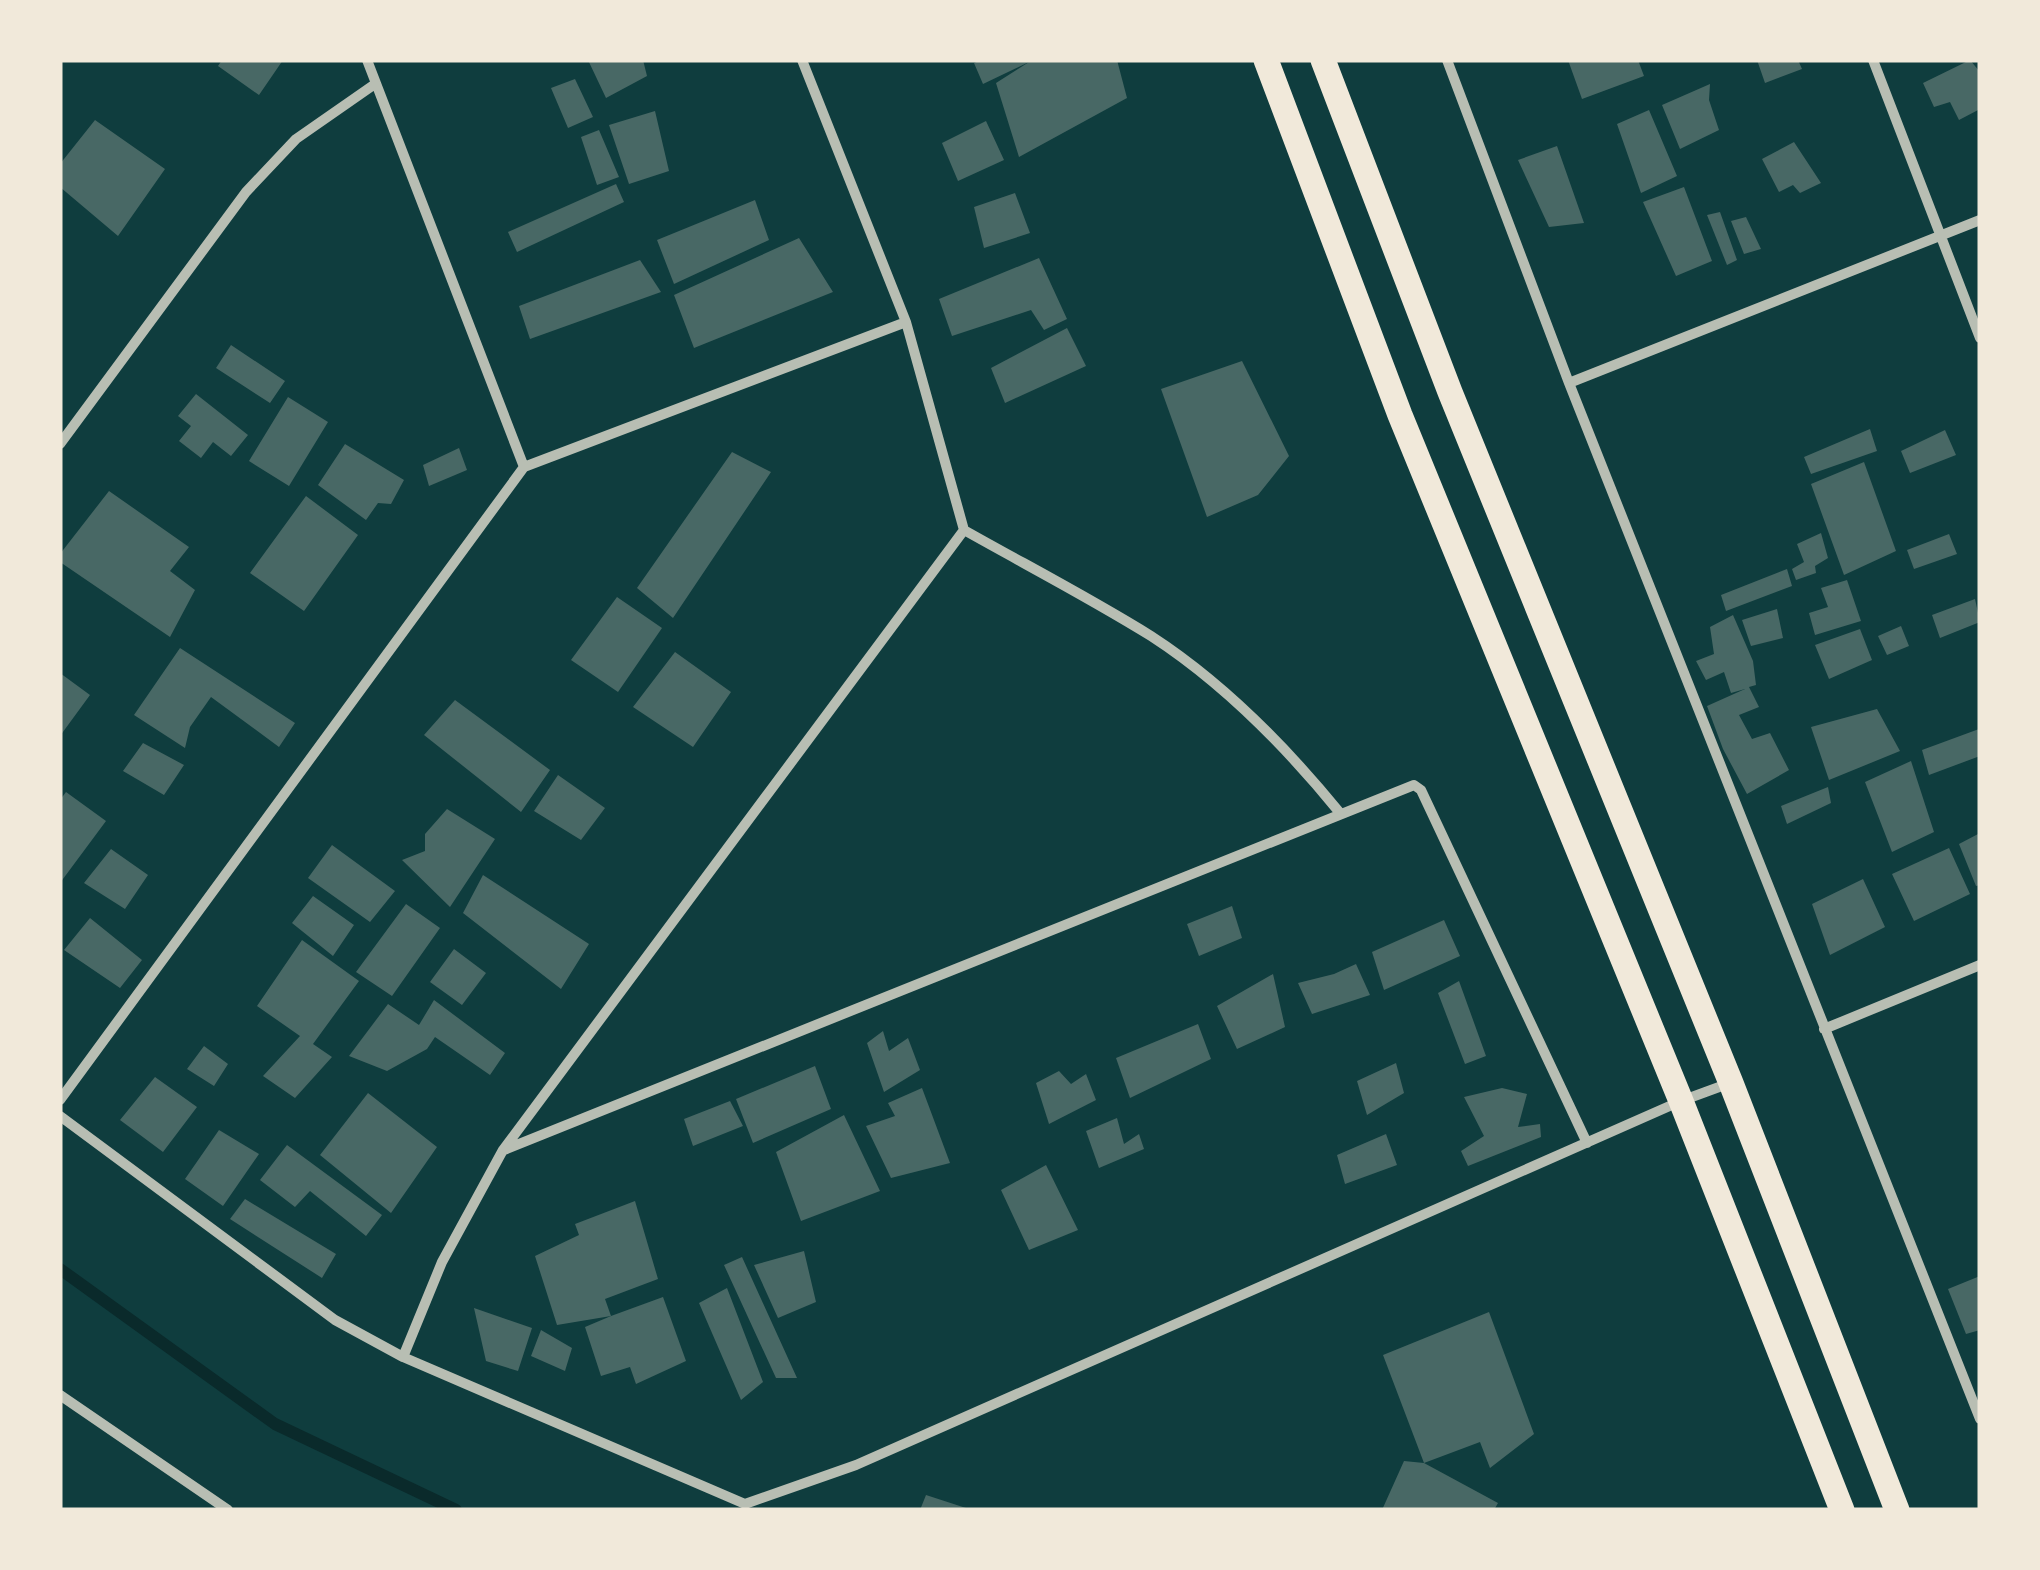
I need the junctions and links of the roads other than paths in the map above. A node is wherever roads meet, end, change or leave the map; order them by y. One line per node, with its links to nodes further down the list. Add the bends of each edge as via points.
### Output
1 (366, 60): 7 (street)
2 (802, 60): 10 (street)
3 (1266, 60): 21 (main road, via 1400,415)
4 (1324, 60): 19 (main road, via 1450,392)
5 (1447, 60): 12 (street)
6 (1873, 60): 9 (street)
7 (375, 84): 13 (street, via 296,139 246,192); 14 (street)
8 (1980, 220): 9 (street)
9 (1942, 235): 11 (street); 12 (street)
10 (906, 322): 14 (street); 15 (street)
11 (1980, 338)
12 (1569, 383): 18 (street)
13 (60, 444)
14 (524, 467): 20 (street)
15 (964, 530): 16 (street, via 1208,679 1302,767); 24 (street)
16 (1340, 813): 23 (street, via 1404,787 1421,790); 24 (street)
17 (1980, 965): 18 (street)
18 (1824, 1029): 27 (street)
19 (1731, 1083): 21 (street); 31 (main road)
20 (60, 1100)
21 (1682, 1101): 23 (street); 30 (main road)
22 (60, 1116): 25 (street, via 334,1320)
23 (1587, 1143): 28 (street, via 856,1465)
24 (502, 1150): 25 (street, via 442,1262)
25 (403, 1358): 28 (street)
26 (60, 1395): 29 (street)
27 (1980, 1419)
28 (743, 1507)
29 (228, 1510)
30 (1842, 1510)
31 (1896, 1510)

